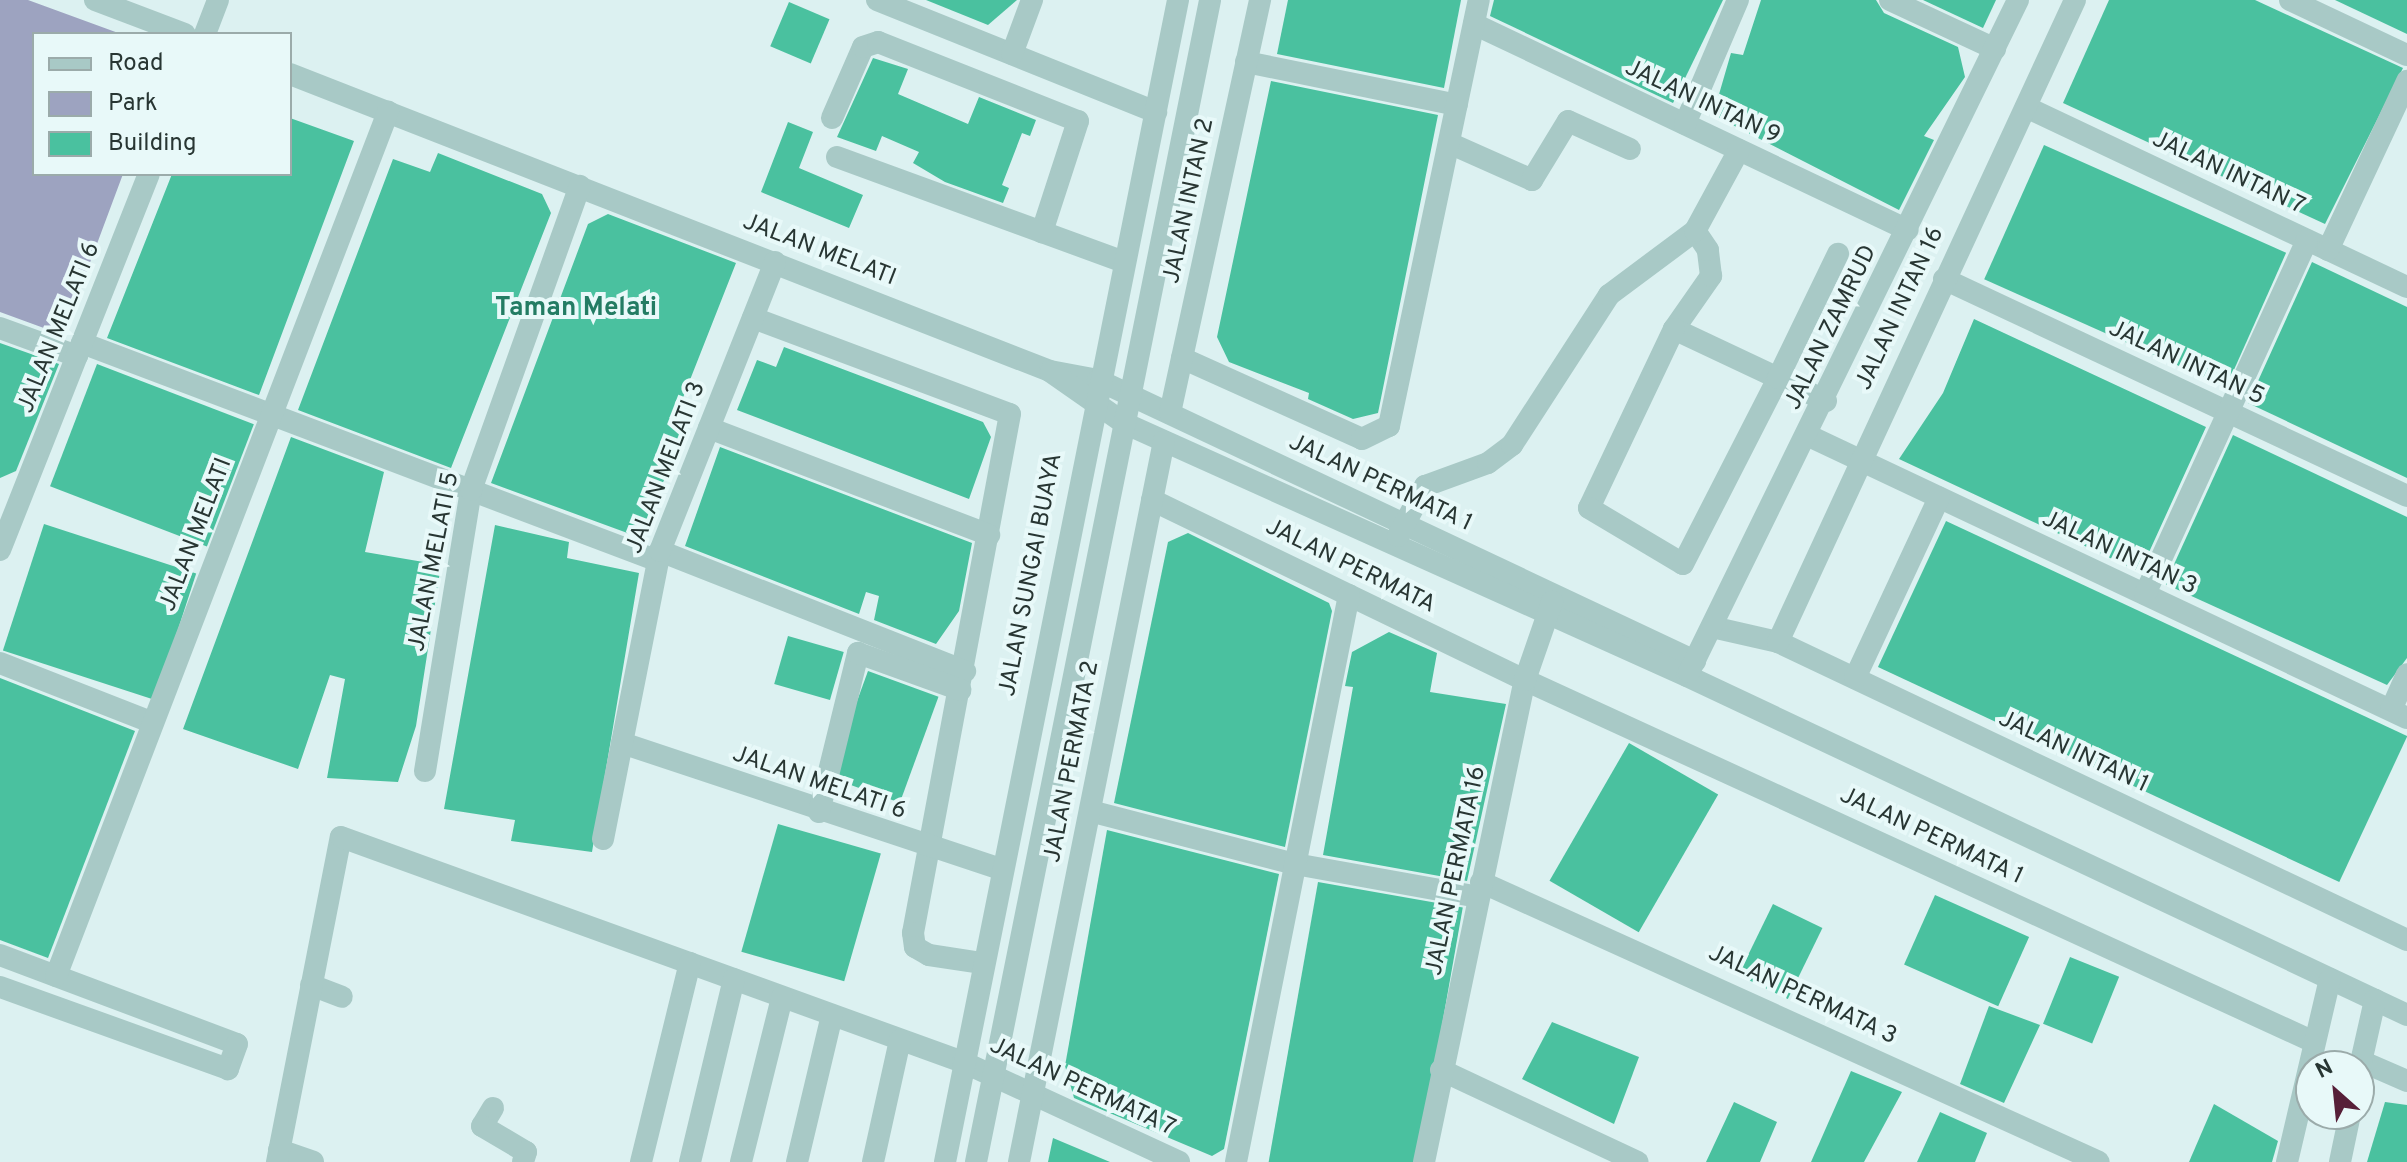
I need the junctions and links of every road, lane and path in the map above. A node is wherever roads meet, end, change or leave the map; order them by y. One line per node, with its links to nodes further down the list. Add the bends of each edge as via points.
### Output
1 (95, 0): 16 (street)
2 (218, 0): 17 (street)
3 (877, 0): 14 (street)
4 (1032, 0): 19 (street)
5 (1178, 0): 27 (street, JALAN SUNGAI BUAYA)
6 (1210, 0): 54 (street)
7 (1260, 0): 21 (street, JALAN INTAN 2)
8 (1479, 0): 15 (street)
9 (1738, 0): 29 (street)
10 (1890, 0): 18 (street)
11 (2018, 0): 18 (street, JALAN ZAMRUD)
12 (2075, 0): 25 (street, JALAN INTAN 16)
13 (2290, 0): 20 (street)
14 (919, 8): 19 (street)
15 (1474, 24): 24 (street); 29 (street, JALAN INTAN 9)
16 (180, 32)
17 (206, 32)
18 (1995, 49): 36 (street, JALAN ZAMRUD)
19 (1012, 54): 27 (street)
20 (2407, 55)
21 (1246, 62): 24 (street); 50 (street, JALAN INTAN 2)
22 (292, 75): 26 (street, JALAN MELATI)
23 (2407, 81): 40 (street)
24 (1457, 105): 30 (street)
25 (2026, 107): 39 (street, JALAN INTAN 7); 44 (street, JALAN INTAN 16)
26 (388, 112): 35 (street, JALAN MELATI); 59 (street, JALAN MELATI)
27 (1156, 112): 43 (street, JALAN SUNGAI BUAYA)
28 (832, 118): 38 (street, via 863,47 878,42 1078,121)
29 (1685, 124): 32 (street, JALAN INTAN 9)
30 (1449, 143): 31 (street, via 1532,180 1568,121); 50 (street, via 1389,426 1362,439)
31 (1630, 149)
32 (1739, 150): 36 (street, JALAN INTAN 9); 37 (street)
33 (837, 157): 38 (street)
34 (148, 176): 49 (street, JALAN MELATI 6)
35 (580, 186): 42 (street, JALAN MELATI); 65 (street, JALAN MELATI 5)
36 (1908, 230): 55 (street, JALAN ZAMRUD)
37 (1695, 231): 48 (street, via 1708,250 1711,276); 70 (street, via 1609,295 1512,445 1488,463 1425,486)
38 (1042, 232): 43 (street)
39 (2307, 240): 40 (street, JALAN INTAN 7); 57 (street)
40 (2328, 250): 45 (street, JALAN INTAN 7)
41 (1838, 254): 52 (street)
42 (775, 262): 46 (street, JALAN MELATI 3); 51 (street, JALAN MELATI)
43 (1124, 262): 53 (street, JALAN SUNGAI BUAYA)
44 (1944, 279): 57 (street, JALAN INTAN 5); 64 (street, JALAN INTAN 16)
45 (2407, 287)
46 (753, 318): 61 (street, JALAN MELATI 3); 71 (street, via 1010,414)
47 (0, 328): 49 (street)
48 (1674, 329): 52 (street); 52 (street, via 1589,508 1683,564)
49 (80, 349): 59 (street); 67 (street, JALAN MELATI 6)
50 (1182, 358): 58 (street, JALAN INTAN 2)
51 (1050, 371): 53 (street, JALAN MELATI); 56 (street, JALAN MELATI)
52 (1778, 378): 55 (street)
53 (1098, 380): 54 (street, JALAN MELATI); 56 (street, JALAN SUNGAI BUAYA)
54 (1130, 395): 58 (street, JALAN PERMATA 1); 60 (street)
55 (1826, 401): 62 (street, JALAN ZAMRUD)
56 (1092, 407): 60 (street, JALAN MELATI); 95 (street, JALAN SUNGAI BUAYA)
57 (2228, 412): 66 (street, JALAN INTAN 5); 75 (street)
58 (1170, 413): 70 (street, JALAN PERMATA 1)
59 (271, 415): 65 (street); 87 (street, JALAN MELATI)
60 (1124, 423): 63 (street, JALAN PERMATA 1); 117 (street)
61 (709, 428): 71 (street); 74 (street, JALAN MELATI 3)
62 (1809, 436): 64 (street, JALAN INTAN 3); 78 (street, JALAN ZAMRUD)
63 (1164, 441): 69 (street, JALAN PERMATA 2); 72 (street, JALAN PERMATA 1)
64 (1858, 459): 68 (street, JALAN INTAN 3); 79 (street, JALAN INTAN 16)
65 (471, 490): 74 (street); 89 (street, JALAN MELATI 5)
66 (2407, 496)
67 (10, 498): 73 (street, JALAN MELATI 6)
68 (1939, 498): 75 (street, JALAN INTAN 3); 83 (street)
69 (1152, 500): 76 (street, JALAN PERMATA); 90 (street, JALAN PERMATA 2)
70 (1402, 523): 72 (street); 77 (street, JALAN PERMATA 1)
71 (989, 535): 84 (street)
72 (1394, 545): 77 (street, JALAN PERMATA 1)
73 (0, 550)
74 (659, 556): 84 (street); 88 (street, JALAN MELATI 3)
75 (2145, 594): 86 (street, JALAN INTAN 3)
76 (1349, 595): 85 (street, JALAN PERMATA); 94 (street)
77 (1551, 604): 81 (street, JALAN PERMATA 1); 85 (street, JALAN PERMATA 16)
78 (1712, 627): 79 (street, JALAN INTAN 1); 81 (street, JALAN ZAMRUD)
79 (1778, 642): 83 (street, JALAN INTAN 1)
80 (0, 663): 87 (street)
81 (1691, 668): 103 (street, JALAN PERMATA 1)
82 (2407, 674): 86 (street)
83 (1855, 678): 97 (street, JALAN INTAN 1)
84 (963, 680): 91 (street, via 858,653); 93 (street)
85 (1525, 680): 96 (street, JALAN PERMATA 16); 112 (street, JALAN PERMATA 1)
86 (2399, 714)
87 (153, 723): 101 (street, JALAN MELATI)
88 (622, 743): 91 (street, JALAN MELATI 6); 92 (street, JALAN MELATI 3)
89 (425, 771)
90 (1090, 811): 94 (street, JALAN PERMATA 3); 119 (street, JALAN PERMATA 2)
91 (819, 812): 93 (street, JALAN MELATI 6)
92 (603, 839)
93 (927, 848): 95 (street, JALAN MELATI 6); 100 (street, via 915,947)
94 (1295, 864): 96 (street, JALAN PERMATA 3); 134 (street)
95 (1001, 869): 100 (street, JALAN SUNGAI BUAYA)
96 (1480, 889): 115 (street, JALAN PERMATA 16); 137 (street, JALAN PERMATA 3)
97 (2407, 940)
98 (0, 955): 101 (street)
99 (690, 963): 102 (street, JALAN PERMATA 7); 104 (street, JALAN PERMATA 7, via 341,837); 125 (street)
100 (982, 963): 114 (street, JALAN SUNGAI BUAYA)
101 (56, 976): 105 (street, via 237,1044 228,1069)
102 (734, 979): 107 (street, JALAN PERMATA 7); 126 (street)
103 (2330, 979): 108 (street, JALAN PERMATA 1); 112 (street)
104 (311, 985): 106 (street); 122 (street)
105 (0, 987)
106 (342, 997)
107 (782, 997): 109 (street, JALAN PERMATA 7); 127 (street)
108 (2375, 1000): 110 (street, JALAN PERMATA 1); 113 (street)
109 (832, 1015): 111 (street, JALAN PERMATA 7); 128 (street)
110 (2407, 1015)
111 (900, 1040): 114 (street, JALAN PERMATA 7); 129 (street)
112 (2314, 1042): 138 (street)
113 (2364, 1050)
114 (963, 1062): 117 (street, JALAN PERMATA 7); 130 (street, JALAN SUNGAI BUAYA)
115 (1441, 1070): 135 (street, JALAN PERMATA 16); 136 (street)
116 (2375, 1071): 118 (street)
117 (995, 1076): 119 (street, JALAN PERMATA 7); 131 (street)
118 (2407, 1081)
119 (1032, 1093): 132 (street, JALAN PERMATA 2); 133 (street, JALAN PERMATA 7)
120 (493, 1108): 124 (street, via 482,1126 526,1152)
121 (2347, 1130): 139 (street)
122 (278, 1156): 123 (street)
123 (313, 1162)
124 (523, 1162)
125 (641, 1162)
126 (690, 1162)
127 (741, 1162)
128 (797, 1162)
129 (873, 1162)
130 (945, 1162)
131 (976, 1162)
132 (1019, 1162)
133 (1179, 1162)
134 (1236, 1162)
135 (1424, 1162)
136 (1637, 1162)
137 (2099, 1162)
138 (2287, 1162)
139 (2340, 1162)

